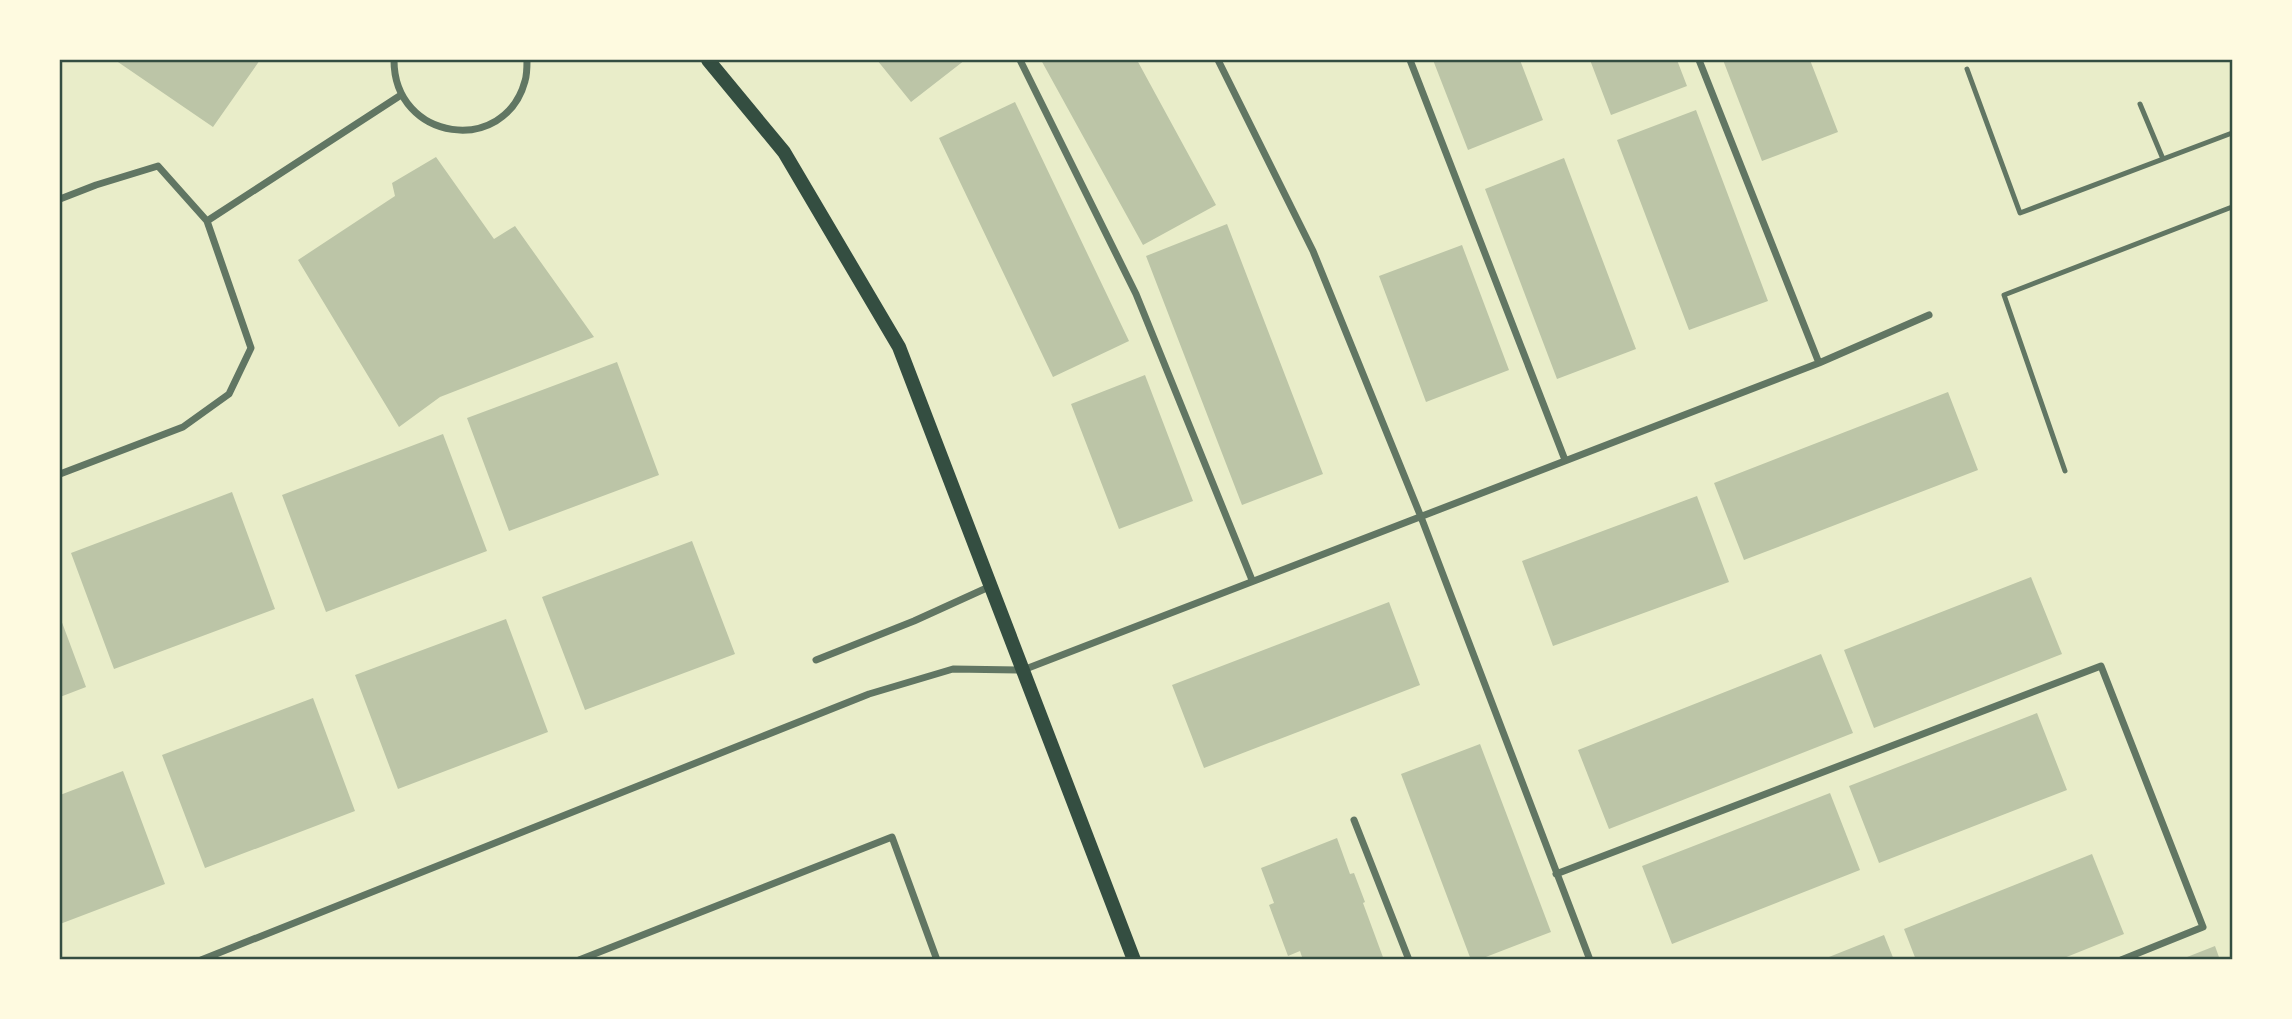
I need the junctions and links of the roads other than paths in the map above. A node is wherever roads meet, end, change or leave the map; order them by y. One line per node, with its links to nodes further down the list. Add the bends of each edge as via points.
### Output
1 (394, 60): 9 (street)
2 (527, 60): 9 (street, via 516,102 499,119 478,128 454,130 432,124 414,112)
3 (708, 60): 23 (main road, via 784,152 900,347)
4 (1020, 60): 22 (street, via 1136,294)
5 (1218, 60): 21 (street, via 1313,251)
6 (1410, 60): 18 (street)
7 (1699, 60): 17 (street)
8 (1968, 69): 12 (lane, via 2020,214)
9 (401, 94): 15 (street)
10 (2140, 104): 12 (lane)
11 (2232, 133): 12 (lane)
12 (2163, 159)
13 (60, 199): 15 (street, via 158,166)
14 (2232, 207): 19 (lane, via 2004,295)
15 (207, 221): 20 (street, via 251,348 229,394 183,427)
16 (1929, 315): 17 (street)
17 (1819, 363): 18 (street)
18 (1565, 460): 21 (street)
19 (2065, 471)
20 (60, 474)
21 (1421, 517): 22 (street); 27 (street)
22 (1252, 580): 25 (street)
23 (992, 586): 24 (street); 25 (main road)
24 (816, 660)
25 (1023, 670): 28 (street, via 953,669 869,694); 31 (main road)
26 (1354, 820): 32 (street)
27 (1556, 874): 33 (street); 34 (street, via 2101,666 2203,928)
28 (201, 960)
29 (579, 960): 30 (street, via 892,837)
30 (937, 960)
31 (1134, 960)
32 (1409, 960)
33 (1590, 960)
34 (2121, 960)

